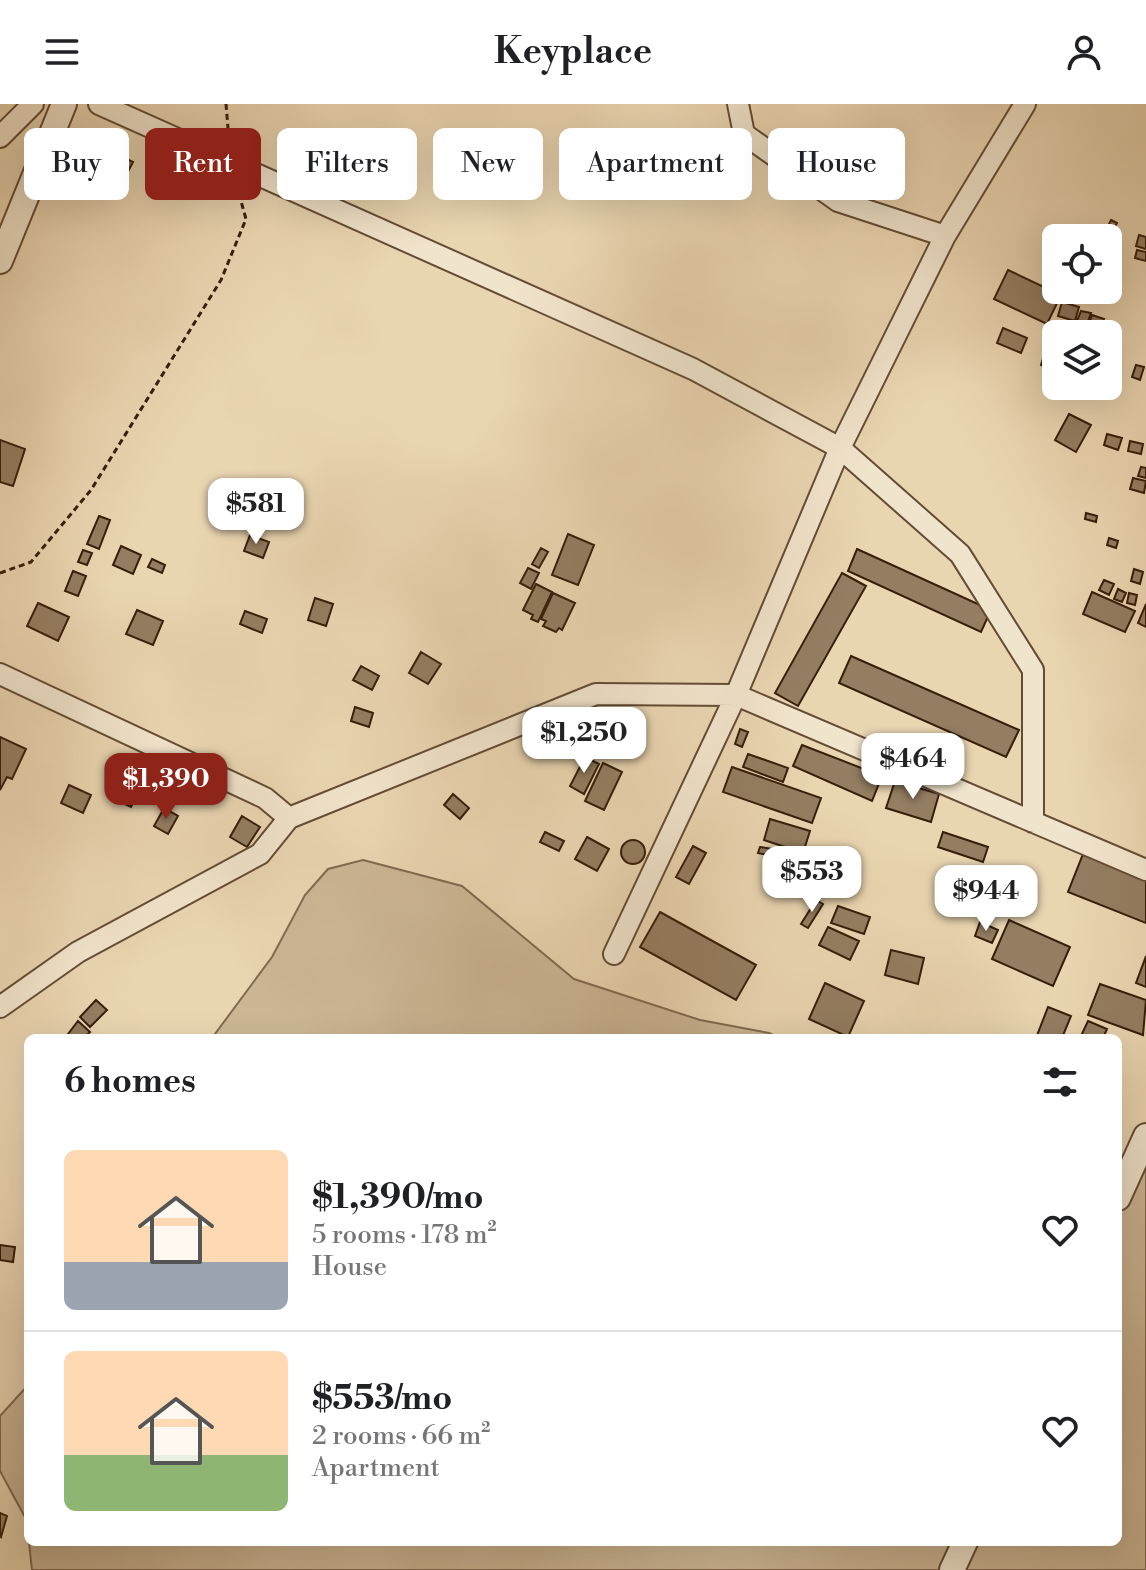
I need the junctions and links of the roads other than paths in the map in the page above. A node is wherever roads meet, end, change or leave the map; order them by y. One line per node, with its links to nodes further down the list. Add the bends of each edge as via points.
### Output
1 (33, 104): 6 (street)
2 (64, 104): 8 (street)
3 (99, 104): 9 (street, via 693,369)
4 (738, 104): 7 (street, via 744,134 838,201)
5 (1025, 104): 7 (street)
6 (0, 137)
7 (945, 236): 9 (street)
8 (0, 261)
9 (840, 448): 11 (street); 13 (street, via 960,554 1033,670)
10 (0, 674): 12 (street, via 265,798)
11 (736, 695): 12 (street, via 596,694); 13 (street); 15 (street)
12 (289, 818): 16 (street, via 260,854 78,952)
13 (1033, 822): 14 (street)
14 (1146, 870)
15 (614, 954)
16 (0, 1007)
17 (1146, 1136): 18 (street)
18 (1122, 1189)
19 (963, 1546): 20 (street)
20 (952, 1570)

